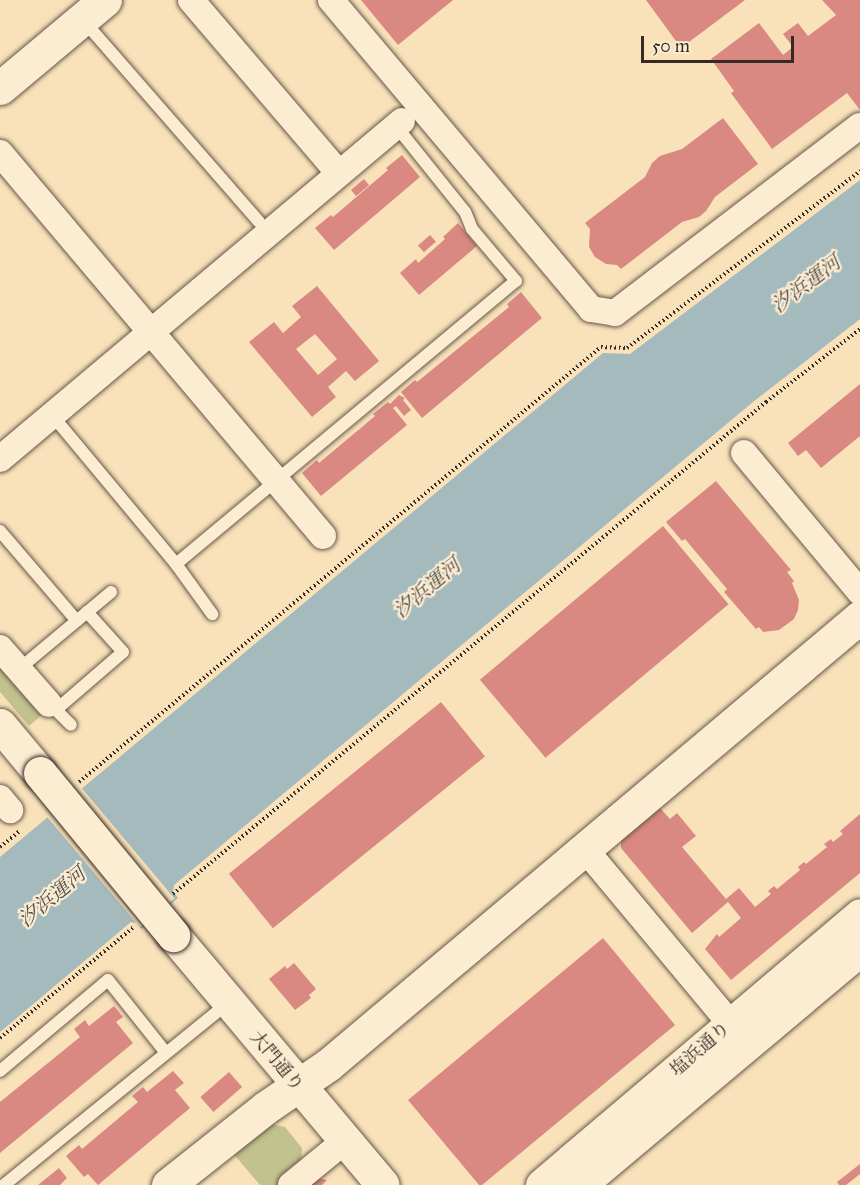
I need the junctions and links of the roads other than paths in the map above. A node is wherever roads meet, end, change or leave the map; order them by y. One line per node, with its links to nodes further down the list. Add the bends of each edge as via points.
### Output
1 (192, 0): 8 (street)
2 (331, 0): 6 (street, via 591,309 615,313)
3 (93, 9): 4 (street); 9 (lane)
4 (0, 88)
5 (399, 124): 8 (street); 14 (lane, via 465,212 472,229 516,281)
6 (860, 126)
7 (0, 153): 10 (street)
8 (339, 173): 10 (street)
9 (259, 222)
10 (150, 333): 11 (street); 14 (street)
11 (52, 415): 13 (street); 17 (lane)
12 (744, 453): 19 (street)
13 (0, 459)
14 (276, 482): 16 (street); 17 (lane)
15 (0, 531): 23 (lane)
16 (323, 536)
17 (176, 564): 21 (lane)
18 (111, 592): 20 (lane)
19 (860, 592)
20 (87, 612): 23 (lane); 26 (lane, via 123,652)
21 (213, 614)
22 (860, 617): 29 (street)
23 (77, 621): 25 (lane)
24 (0, 648): 25 (street)
25 (19, 669): 26 (street)
26 (53, 706): 28 (lane)
27 (0, 725): 32 (street, 大門通り, bridge)
28 (71, 725)
29 (584, 848): 33 (street); 36 (street, via 328,1065)
30 (860, 915): 33 (street, 塩浜通り)
31 (860, 949): 33 (street, 塩浜通り)
32 (228, 1003): 34 (lane); 36 (street, 大門通り)
33 (738, 1034): 42 (street, 塩浜通り); 43 (street, 塩浜通り)
34 (166, 1053): 35 (lane, via 108,980); 38 (lane)
35 (0, 1071)
36 (298, 1086): 37 (street, 大門通り); 39 (street)
37 (346, 1140): 40 (street); 41 (street, 大門通り)
38 (4, 1185)
39 (168, 1185)
40 (291, 1185)
41 (383, 1185)
42 (542, 1185)
43 (579, 1185)

